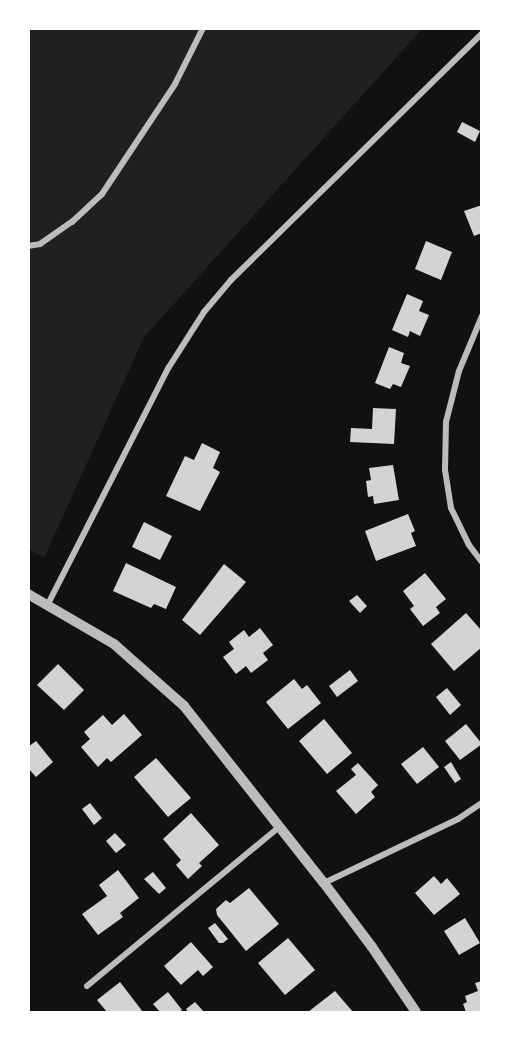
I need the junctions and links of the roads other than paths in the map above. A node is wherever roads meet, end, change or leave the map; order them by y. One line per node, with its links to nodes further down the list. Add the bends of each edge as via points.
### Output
1 (203, 28): 3 (street, via 175,84 102,194 72,222 40,244)
2 (482, 33): 7 (street, via 231,280 204,312 168,367)
3 (28, 246)
4 (482, 316): 5 (street, via 459,371 449,412 445,470 451,508)
5 (482, 562)
6 (28, 594): 7 (street)
7 (48, 604): 9 (street, via 114,644 163,685 201,725)
8 (482, 803): 10 (street, via 458,819)
9 (279, 827): 10 (street); 11 (street)
10 (324, 883): 12 (street)
11 (87, 986)
12 (416, 1012)

